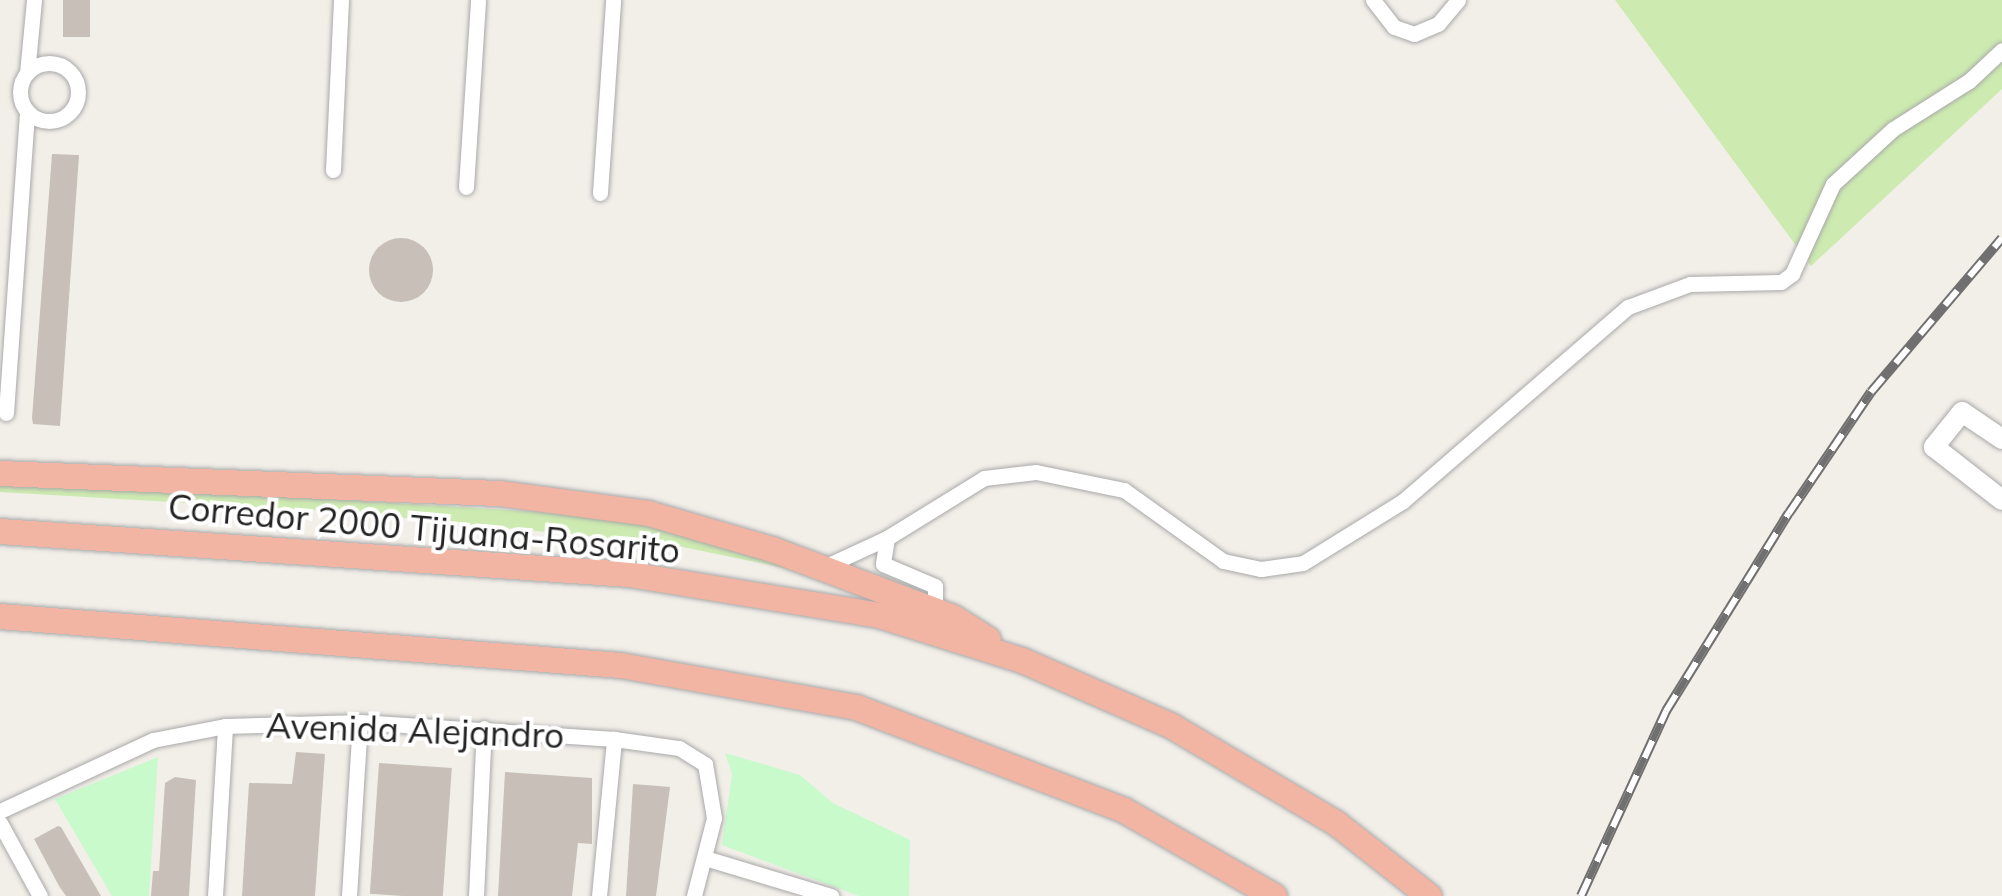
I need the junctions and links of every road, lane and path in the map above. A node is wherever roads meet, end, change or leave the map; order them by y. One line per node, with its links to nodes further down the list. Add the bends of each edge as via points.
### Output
1 (34, 0): 8 (street)
2 (341, 0): 12 (street)
3 (478, 0): 13 (street)
4 (612, 0): 14 (street)
5 (1373, 0): 6 (street, via 1394,27 1414,34 1438,24)
6 (1458, 0)
7 (2002, 50): 20 (street, via 1969,81 1893,129 1832,184 1792,274 1782,282 1690,284 1628,306 1403,501 1303,564 1261,569 1223,561 1124,490 1036,472 984,478)
8 (27, 73): 10 (street); 11 (street, via 56,64 77,86 66,115 46,121)
9 (0, 90): 10 (street)
10 (20, 90): 11 (street)
11 (27, 112): 15 (street)
12 (333, 170)
13 (466, 186)
14 (600, 194)
15 (6, 414)
16 (2002, 439): 18 (street, via 1962,412 1934,447)
17 (0, 473): 21 (highway, via 498,492 648,513)
18 (2002, 500)
19 (0, 531): 23 (highway, Corredor 2000 Tijuana-Rosarito, via 628,574)
20 (887, 538): 21 (street); 23 (street, via 883,564 935,586)
21 (820, 569): 23 (highway)
22 (0, 616): 38 (highway, via 620,665 856,707 1124,810)
23 (934, 622): 39 (highway, via 1172,726 1336,824)
24 (360, 722): 25 (street, Avenida Alejandro); 26 (street, Avenida Alejandro); 33 (street)
25 (225, 726): 28 (street, Avenida Alejandro, via 138,746); 32 (street)
26 (484, 728): 27 (street, Avenida Alejandro); 34 (street)
27 (614, 739): 30 (street, Avenida Alejandro, via 679,748 705,764 714,818); 35 (street)
28 (0, 811)
29 (0, 823): 31 (street)
30 (705, 858): 36 (street); 37 (street)
31 (40, 896)
32 (216, 896)
33 (349, 896)
34 (476, 896)
35 (600, 896)
36 (694, 896)
37 (831, 896)
38 (1274, 896)
39 (1428, 896)

